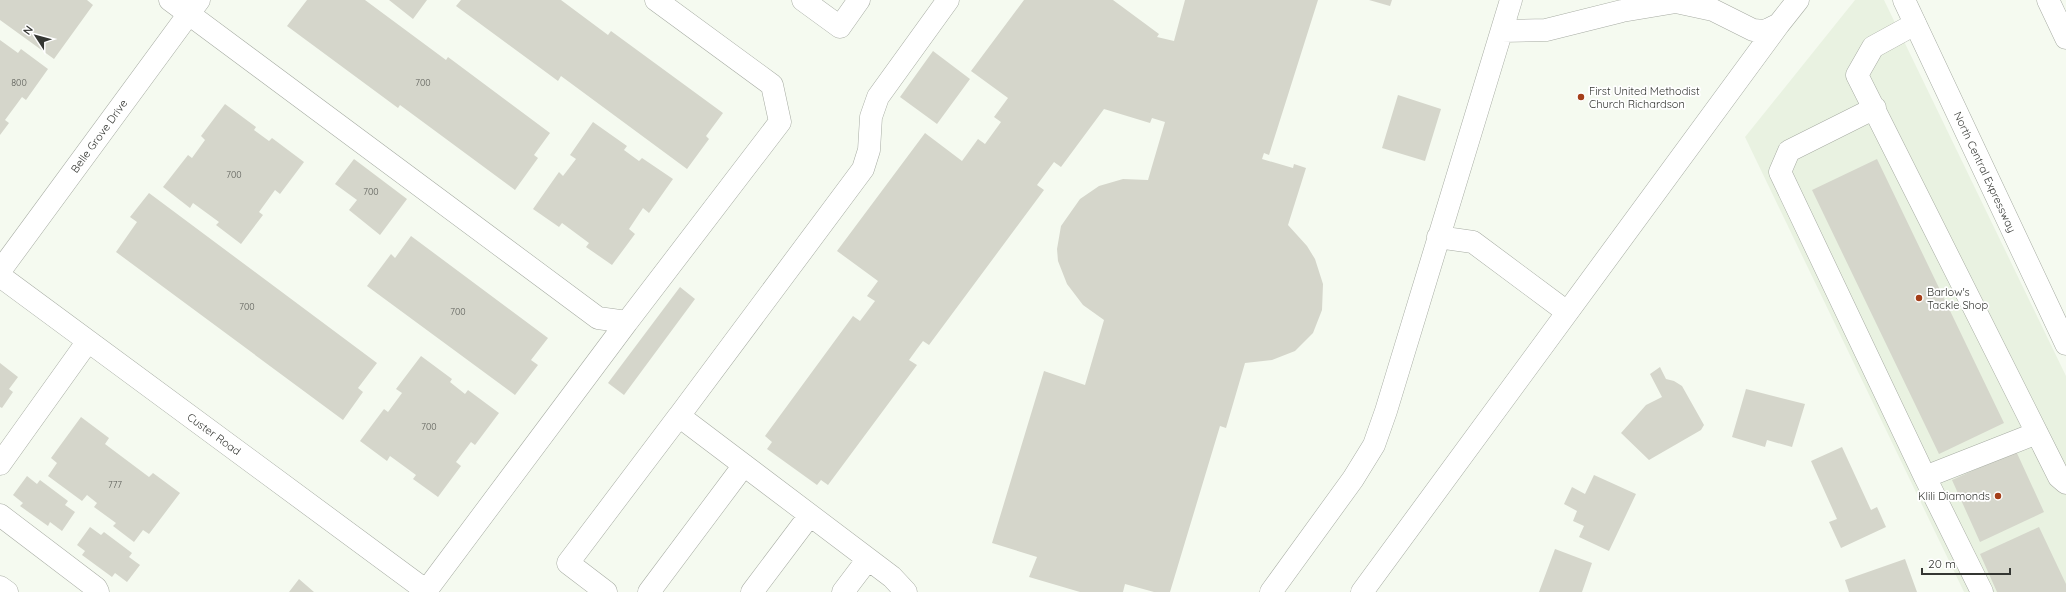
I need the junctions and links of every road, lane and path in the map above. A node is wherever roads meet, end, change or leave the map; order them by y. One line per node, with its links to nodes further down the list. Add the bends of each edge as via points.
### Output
1 (170, 0): 10 (main road)
2 (656, 0): 20 (main road, via 772,85 780,122)
3 (803, 0): 4 (main road, via 840,27)
4 (860, 0)
5 (948, 0): 23 (main road, via 878,97 871,117 869,150 863,169)
6 (1511, 0): 13 (main road)
7 (1798, 0): 11 (main road)
8 (1904, 0): 12 (main road, North Central Expressway)
9 (2048, 0): 14 (main road)
10 (194, 7): 17 (main road, Belle Grove Drive); 20 (main road, via 598,318)
11 (1779, 24): 13 (main road, via 1766,31 1753,30 1713,10 1676,2 1622,11 1546,30); 19 (main road)
12 (1915, 24): 15 (main road, via 1873,47 1857,74); 22 (main road, North Central Expressway)
13 (1502, 31): 16 (main road)
14 (2066, 38)
15 (1875, 108): 24 (main road); 27 (main road, via 1789,151 1780,172)
16 (1438, 238): 19 (main road, via 1473,242); 41 (main road, via 1374,445 1327,516)
17 (0, 271)
18 (0, 276): 21 (main road, Custer Road)
19 (1567, 312): 42 (main road)
20 (627, 322): 33 (main road)
21 (88, 341): 25 (main road); 33 (main road, Custer Road)
22 (2066, 344)
23 (680, 416): 26 (main road); 36 (main road, via 568,564)
24 (2037, 433): 27 (main road); 28 (main road, via 2059,477)
25 (0, 464)
26 (744, 465): 30 (main road); 37 (main road)
27 (1925, 477): 43 (main road)
28 (2066, 484)
29 (0, 515): 35 (main road)
30 (810, 515): 31 (main road); 38 (main road)
31 (868, 559): 39 (main road); 40 (main road, via 892,577)
32 (0, 587): 34 (main road)
33 (427, 591)
34 (7, 592)
35 (98, 592)
36 (606, 592)
37 (648, 592)
38 (752, 592)
39 (843, 592)
40 (906, 592)
41 (1271, 592)
42 (1362, 592)
43 (1982, 592)

